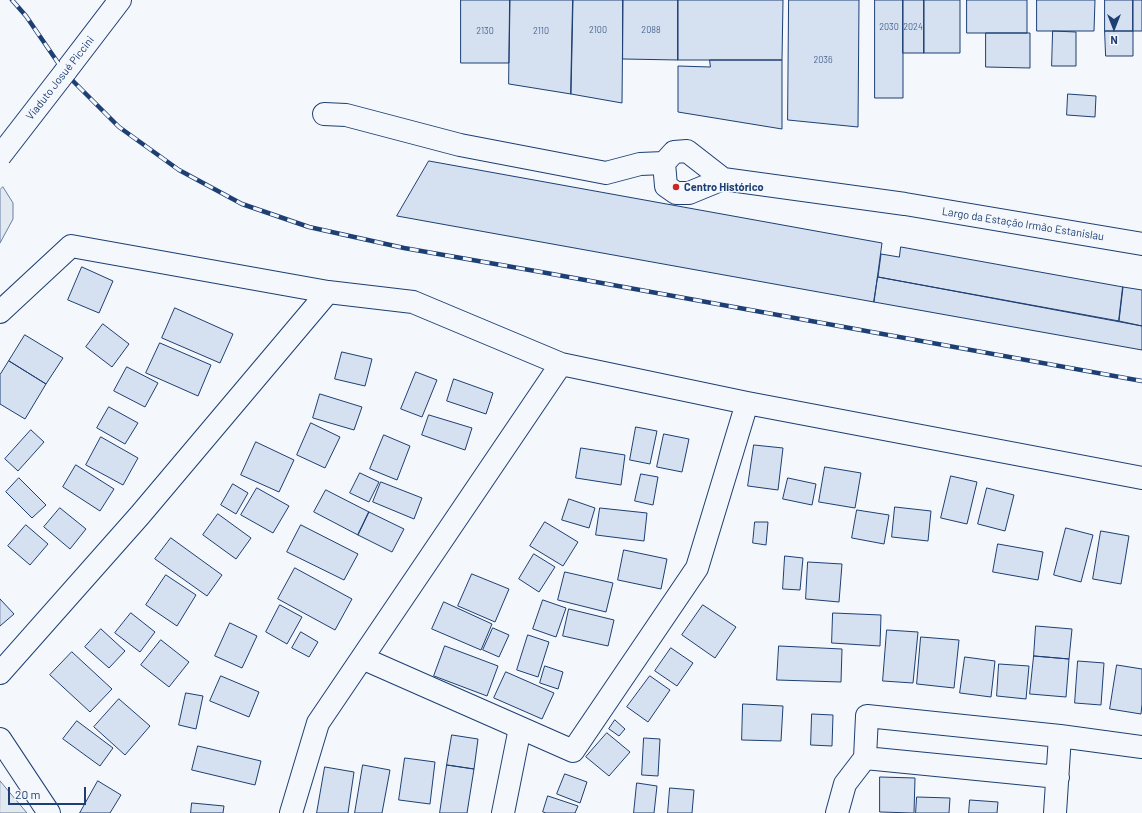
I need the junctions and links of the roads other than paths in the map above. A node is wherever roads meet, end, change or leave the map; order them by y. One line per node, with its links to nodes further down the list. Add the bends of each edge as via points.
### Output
1 (120, 0): 3 (street, Viaduto Josué Piccini, bridge)
2 (324, 114): 4 (street, via 346,115 460,145 606,173 640,164)
3 (0, 156)
4 (664, 163): 5 (street, via 674,152 687,151); 5 (street, via 666,186 676,193 689,194)
5 (723, 179): 6 (street, Largo da Estação Irmão Estanislau, via 905,204)
6 (1142, 244)
7 (328, 292): 8 (street, via 72,246); 9 (street, via 413,302); 13 (street, via 140,515)
8 (0, 312)
9 (561, 364): 10 (street); 12 (street)
10 (747, 403): 11 (street); 14 (street, via 697,568 572,751)
11 (1142, 478)
12 (362, 658): 14 (street); 21 (street, via 318,723)
13 (0, 672)
14 (520, 728): 22 (street)
15 (1060, 736): 17 (street); 18 (street, via 867,716); 19 (street)
16 (0, 739): 20 (street)
17 (1142, 747)
18 (865, 758): 19 (street); 23 (street, via 845,784)
19 (1058, 777): 24 (street)
20 (49, 813)
21 (291, 813)
22 (503, 813)
23 (837, 813)
24 (1055, 813)

